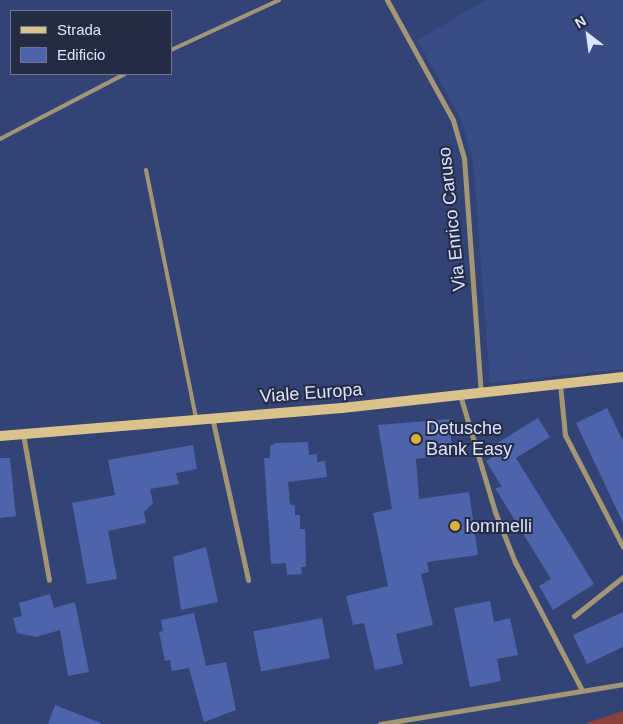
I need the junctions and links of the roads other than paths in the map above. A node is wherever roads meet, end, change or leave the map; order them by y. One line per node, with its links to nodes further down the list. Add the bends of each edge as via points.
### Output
1 (279, 0): 3 (lane)
2 (388, 0): 9 (street, Via Enrico Caruso, via 453,120 464,158)
3 (172, 50)
4 (123, 75): 5 (lane)
5 (0, 138)
6 (146, 170): 12 (lane)
7 (623, 377): 8 (main road, Viale Europa)
8 (560, 384): 9 (main road, Viale Europa); 15 (street, via 565,435)
9 (481, 393): 10 (main road, Viale Europa)
10 (459, 395): 11 (main road, Viale Europa); 21 (street, via 495,512 515,562)
11 (212, 417): 12 (main road, Viale Europa); 18 (street)
12 (196, 418): 13 (main road, Viale Europa)
13 (23, 434): 14 (main road, Viale Europa); 17 (street)
14 (0, 436)
15 (623, 547)
16 (623, 577): 19 (street)
17 (49, 580)
18 (248, 580)
19 (574, 616)
20 (623, 684): 21 (street)
21 (582, 690): 22 (street)
22 (380, 724)

